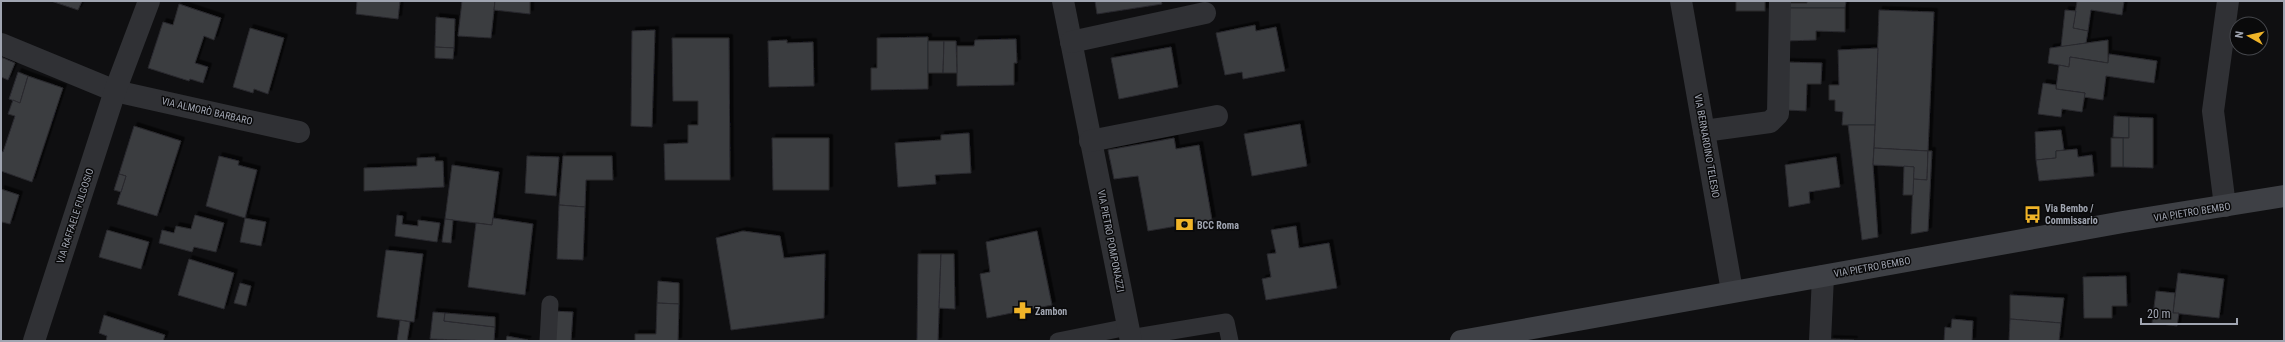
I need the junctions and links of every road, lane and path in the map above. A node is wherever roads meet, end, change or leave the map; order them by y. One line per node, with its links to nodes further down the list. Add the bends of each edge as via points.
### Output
1 (149, 1): 9 (street, VIA RAFFAELE FULGOSIO)
2 (1063, 1): 7 (street, VIA PIETRO POMPONAZZI)
3 (1681, 1): 12 (street, VIA BERNARDINO TELESIO)
4 (1780, 1): 12 (street, via 1778,114 1770,122)
5 (2228, 1): 15 (street, via 2213,112)
6 (1205, 13): 7 (street)
7 (1071, 42): 13 (street, VIA PIETRO POMPONAZZI)
8 (1, 44): 9 (street)
9 (116, 91): 11 (street, VIA ALMORÒ BARBARO); 21 (street, VIA RAFFAELE FULGOSIO)
10 (1217, 116): 13 (street)
11 (299, 132)
12 (1704, 132): 17 (street, VIA BERNARDINO TELESIO)
13 (1090, 141): 19 (street, VIA PIETRO POMPONAZZI)
14 (2284, 196): 15 (main road, VIA PIETRO BEMBO)
15 (2225, 206): 16 (main road, VIA PIETRO BEMBO)
16 (1823, 276): 17 (main road, VIA PIETRO BEMBO); 26 (street)
17 (1732, 292): 20 (main road, VIA PIETRO BEMBO)
18 (550, 304): 22 (lane)
19 (1129, 335): 23 (lane); 24 (lane, via 1226,322)
20 (1532, 335): 25 (main road, VIA PIETRO BEMBO)
21 (34, 341)
22 (548, 341)
23 (1058, 341)
24 (1230, 341)
25 (1461, 341)
26 (1820, 341)

